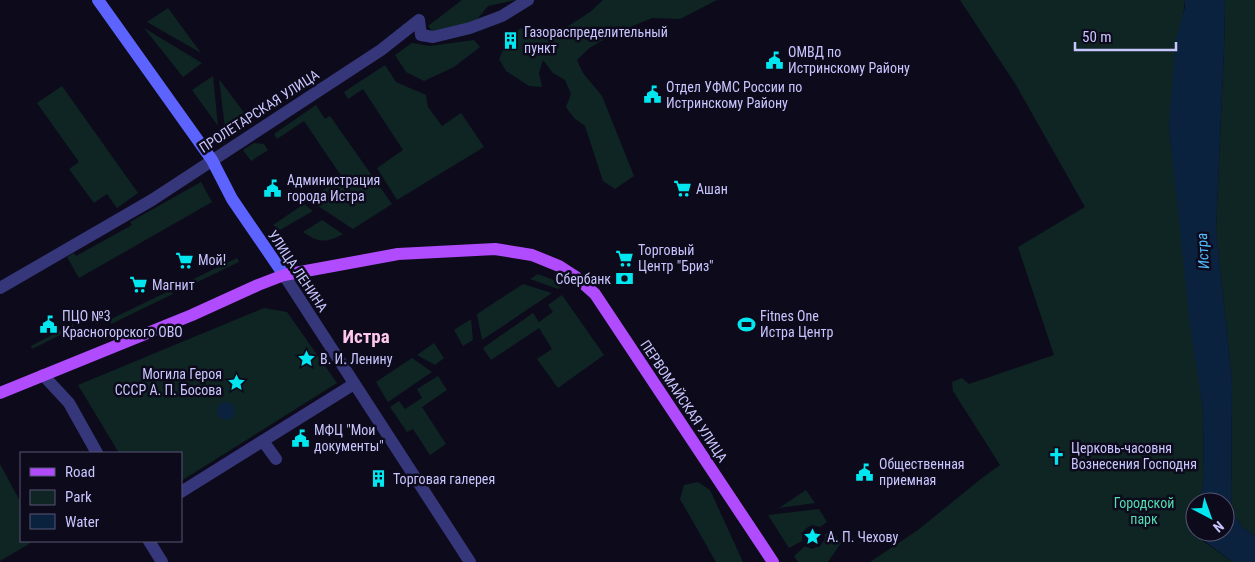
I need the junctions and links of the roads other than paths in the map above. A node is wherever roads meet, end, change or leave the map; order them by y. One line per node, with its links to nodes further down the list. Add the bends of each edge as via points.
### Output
1 (98, 0): 3 (main road, УЛИЦА ЛЕНИНА)
2 (528, 0): 3 (street, ПРОЛЕТАРСКАЯ УЛИЦА, via 502,16 433,38 421,35 419,20 381,50)
3 (212, 160): 4 (main road, УЛИЦА ЛЕНИНА, via 232,199); 5 (street, ПРОЛЕТАРСКАЯ УЛИЦА, via 152,200)
4 (284, 275): 6 (main road, ПЕРВОМАЙСКАЯ УЛИЦА); 7 (street, УЛИЦА ЛЕНИНА); 16 (main road, ПЕРВОМАЙСКАЯ УЛИЦА, via 398,254 495,249 532,255 559,266 594,294)
5 (0, 288)
6 (43, 375): 8 (main road, ПЕРВОМАЙСКАЯ УЛИЦА); 10 (street, via 69,403)
7 (354, 384): 9 (street); 15 (street, УЛИЦА ЛЕНИНА)
8 (0, 394)
9 (263, 441): 11 (street); 12 (street)
10 (96, 452)
11 (276, 459)
12 (182, 491)
13 (150, 542): 14 (street)
14 (162, 562)
15 (470, 562)
16 (773, 562)

